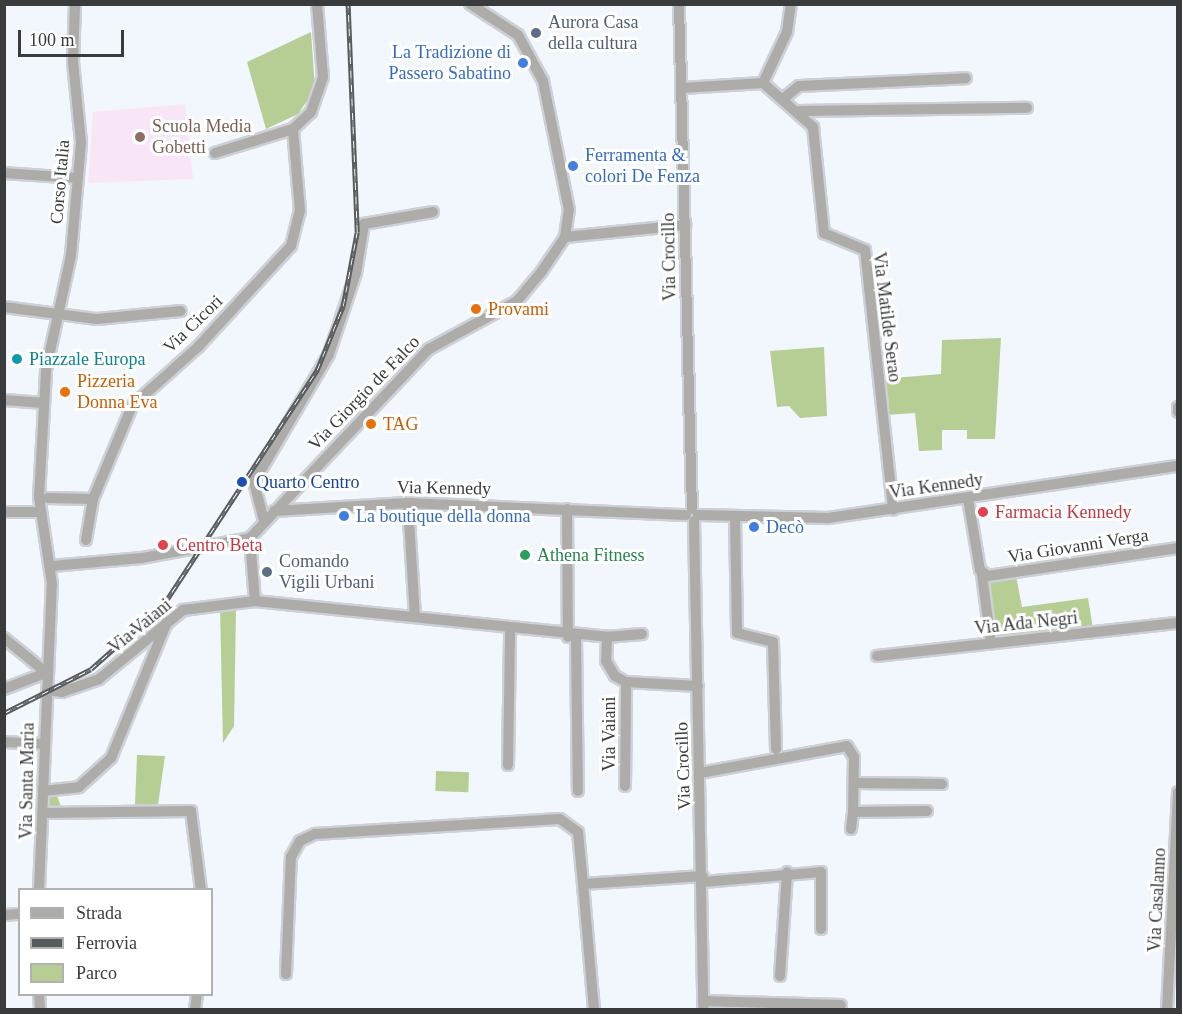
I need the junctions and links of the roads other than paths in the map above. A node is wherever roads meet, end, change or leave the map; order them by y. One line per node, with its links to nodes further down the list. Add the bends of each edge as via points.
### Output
1 (75, 4): 15 (street, Corso Italia, via 73,62 81,109)
2 (317, 4): 12 (street, via 324,64 321,94)
3 (679, 4): 8 (street, Via Crocillo)
4 (791, 4): 7 (street, via 787,32)
5 (472, 5): 18 (street, via 512,29 534,57 566,182)
6 (966, 78): 9 (street, via 799,86)
7 (763, 83): 8 (street); 9 (street, Via Matilde Serao)
8 (682, 88): 17 (street, Via Crocillo)
9 (784, 98): 11 (street, Via Matilde Serao)
10 (1027, 108): 11 (street)
11 (800, 111): 32 (street, Via Matilde Serao, via 818,138 824,233 865,250)
12 (293, 129): 13 (street); 28 (street, Via Cicori, via 300,211 291,246 198,347 132,406)
13 (215, 153)
14 (4, 173): 15 (street)
15 (78, 178): 21 (street, Corso Italia)
16 (433, 212): 38 (street, Via Giorgio de Falco, via 364,224 338,333 312,388 254,482)
17 (685, 225): 18 (street); 36 (street, Via Crocillo)
18 (565, 237): 33 (street, Via Giorgio de Falco, via 517,301 429,349)
19 (4, 307): 21 (street)
20 (180, 310): 21 (street, via 97,319)
21 (59, 313): 23 (street, Corso Italia, via 48,360)
22 (4, 400): 23 (street)
23 (44, 403): 35 (street, Corso Italia)
24 (1178, 407): 25 (street)
25 (1178, 412)
26 (1178, 466): 29 (street, Via Kennedy)
27 (48, 498): 28 (street)
28 (93, 499): 40 (street, Via Cicori)
29 (968, 499): 32 (street, Via Kennedy); 43 (street)
30 (408, 503): 31 (street, Via Kennedy); 33 (street, Via Kennedy); 45 (street)
31 (567, 509): 36 (street, Via Kennedy); 50 (street)
32 (893, 509): 37 (street, Via Kennedy, via 828,518)
33 (274, 511): 38 (street, Via Giorgio de Falco)
34 (4, 512): 35 (street)
35 (39, 512): 42 (street, Via Santa Maria)
36 (692, 515): 37 (street, Via Kennedy); 57 (street, Via Crocillo)
37 (735, 516): 62 (street, via 737,633 773,642)
38 (264, 521): 39 (street, Via Giorgio de Falco)
39 (250, 538): 42 (street, via 142,558); 44 (street)
40 (86, 540)
41 (1178, 548): 43 (street, Via Giovanni Verga)
42 (52, 566): 55 (street, Via Santa Maria)
43 (983, 574): 53 (street)
44 (255, 601): 45 (street, Via Vaiani); 46 (street, Via Vaiani, via 192,608)
45 (416, 617): 48 (street, Via Vaiani)
46 (167, 620): 59 (street, Via Vaiani, via 99,679 62,692); 69 (street, via 121,743 97,774 65,791)
47 (1178, 623): 53 (street, Via Ada Negri)
48 (510, 631): 50 (street, Via Vaiani); 63 (street)
49 (642, 634): 51 (street, Via Vaiani)
50 (572, 637): 51 (street, Via Vaiani); 68 (street, Via Vaiani)
51 (607, 637): 56 (street, Via Vaiani, via 607,664)
52 (4, 638): 55 (street)
53 (991, 643): 54 (street, Via Ada Negri)
54 (877, 656)
55 (46, 674): 58 (street); 59 (street, Via Santa Maria)
56 (626, 682): 57 (street, Via Vaiani); 67 (street, Via Vaiani)
57 (698, 686): 64 (street, Via Crocillo)
58 (4, 689)
59 (47, 690): 61 (street, Via Santa Maria)
60 (4, 742): 61 (street)
61 (44, 744): 69 (street, Via Santa Maria)
62 (776, 748)
63 (508, 765)
64 (700, 773): 65 (street, via 847,746 854,757); 76 (street, Via Crocillo)
65 (854, 783): 66 (street); 71 (street)
66 (942, 784)
67 (625, 786)
68 (578, 790)
69 (44, 791): 73 (street, Via Santa Maria)
70 (1178, 792): 80 (street, Via Casalanno)
71 (853, 812): 72 (street); 74 (street)
72 (927, 812)
73 (43, 813): 78 (street, Via Santa Maria); 79 (street, via 191,811)
74 (851, 829)
75 (787, 872): 76 (street); 81 (street, via 823,874); 83 (street)
76 (703, 879): 77 (street); 84 (street, Via Crocillo)
77 (583, 884): 82 (street, via 578,832 564,820 315,834 300,841 291,857); 86 (street)
78 (39, 888)
79 (201, 888)
80 (1175, 923): 87 (street, Via Casalanno)
81 (821, 929)
82 (286, 975)
83 (780, 976)
84 (703, 1005): 85 (street)
85 (841, 1005)
86 (594, 1010)
87 (1167, 1010)

